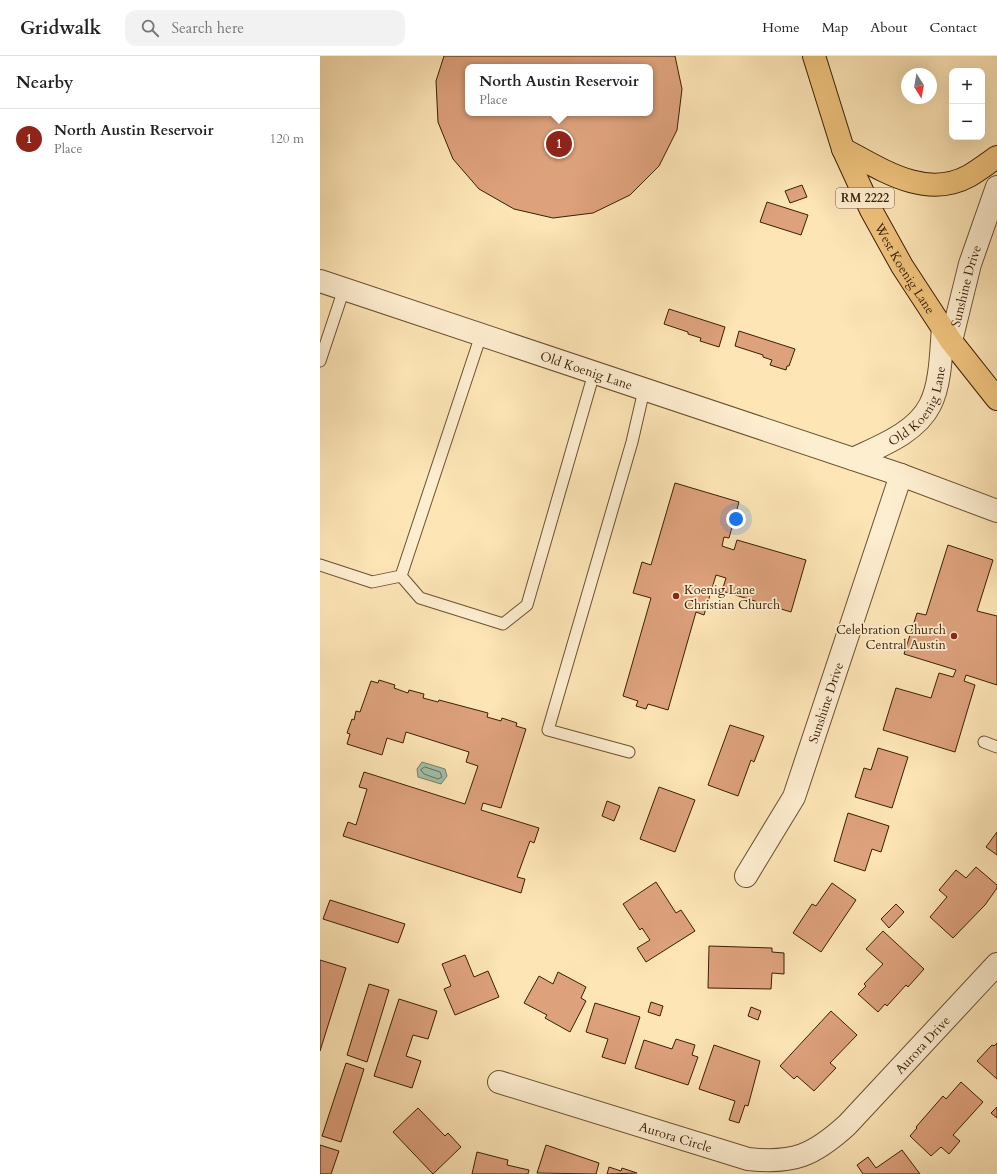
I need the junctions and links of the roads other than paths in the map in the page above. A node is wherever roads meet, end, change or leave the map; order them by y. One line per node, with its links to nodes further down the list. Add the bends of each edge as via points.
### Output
1 (814, 56): 2 (main road, West Koenig Lane / RM 2222)
2 (843, 149): 3 (main road, via 906,181 932,184 946,183 968,176); 7 (main road, West Koenig Lane / RM 2222, via 871,210 899,260)
3 (997, 157)
4 (997, 187): 7 (street, Sunshine Drive)
5 (320, 281): 6 (street, Old Koenig Lane)
6 (344, 289): 8 (street, Old Koenig Lane); 9 (lane)
7 (947, 334): 12 (main road, West Koenig Lane / RM 2222); 13 (street, Old Koenig Lane, via 930,405 916,424)
8 (481, 335): 10 (street, Old Koenig Lane); 17 (lane)
9 (320, 361)
10 (594, 373): 11 (street, Old Koenig Lane); 17 (lane, via 527,605 503,624 420,598)
11 (644, 390): 13 (street, Old Koenig Lane); 20 (lane, via 632,442 548,730)
12 (997, 399)
13 (853, 459): 14 (street, Old Koenig Lane)
14 (901, 475): 15 (street, Old Koenig Lane); 21 (street, Sunshine Drive, via 794,797)
15 (997, 511)
16 (320, 564): 17 (lane, via 372,582)
17 (401, 576)
18 (984, 742): 19 (lane)
19 (997, 747)
20 (629, 752)
21 (746, 876)
22 (997, 964): 24 (street, Aurora Drive)
23 (499, 1082): 24 (street, Aurora Circle, via 748,1159 768,1161 808,1153 826,1143)
24 (847, 1125)

